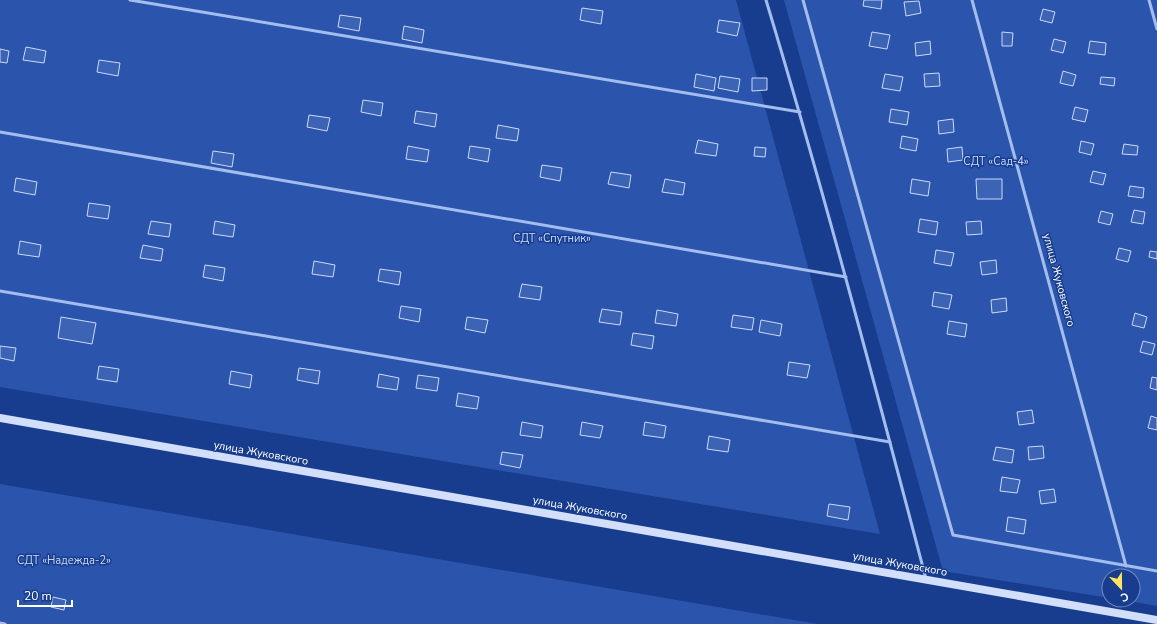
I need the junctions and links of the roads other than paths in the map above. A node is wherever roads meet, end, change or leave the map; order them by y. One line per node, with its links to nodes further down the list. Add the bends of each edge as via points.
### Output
1 (130, 0): 7 (lane)
2 (766, 0): 7 (lane)
3 (803, 0): 13 (lane, via 953,535)
4 (972, 0): 13 (lane, улица Жуковского)
5 (1149, 0): 6 (lane)
6 (1157, 29)
7 (800, 112): 9 (lane)
8 (0, 132): 9 (lane)
9 (846, 277): 12 (lane)
10 (0, 291): 12 (lane)
11 (0, 418): 15 (main road, улица Жуковского)
12 (890, 442): 15 (lane)
13 (1126, 566): 14 (lane)
14 (1157, 571)
15 (926, 580): 16 (main road, улица Жуковского)
16 (1157, 620)
17 (0, 623): 18 (lane)
18 (5, 624)

